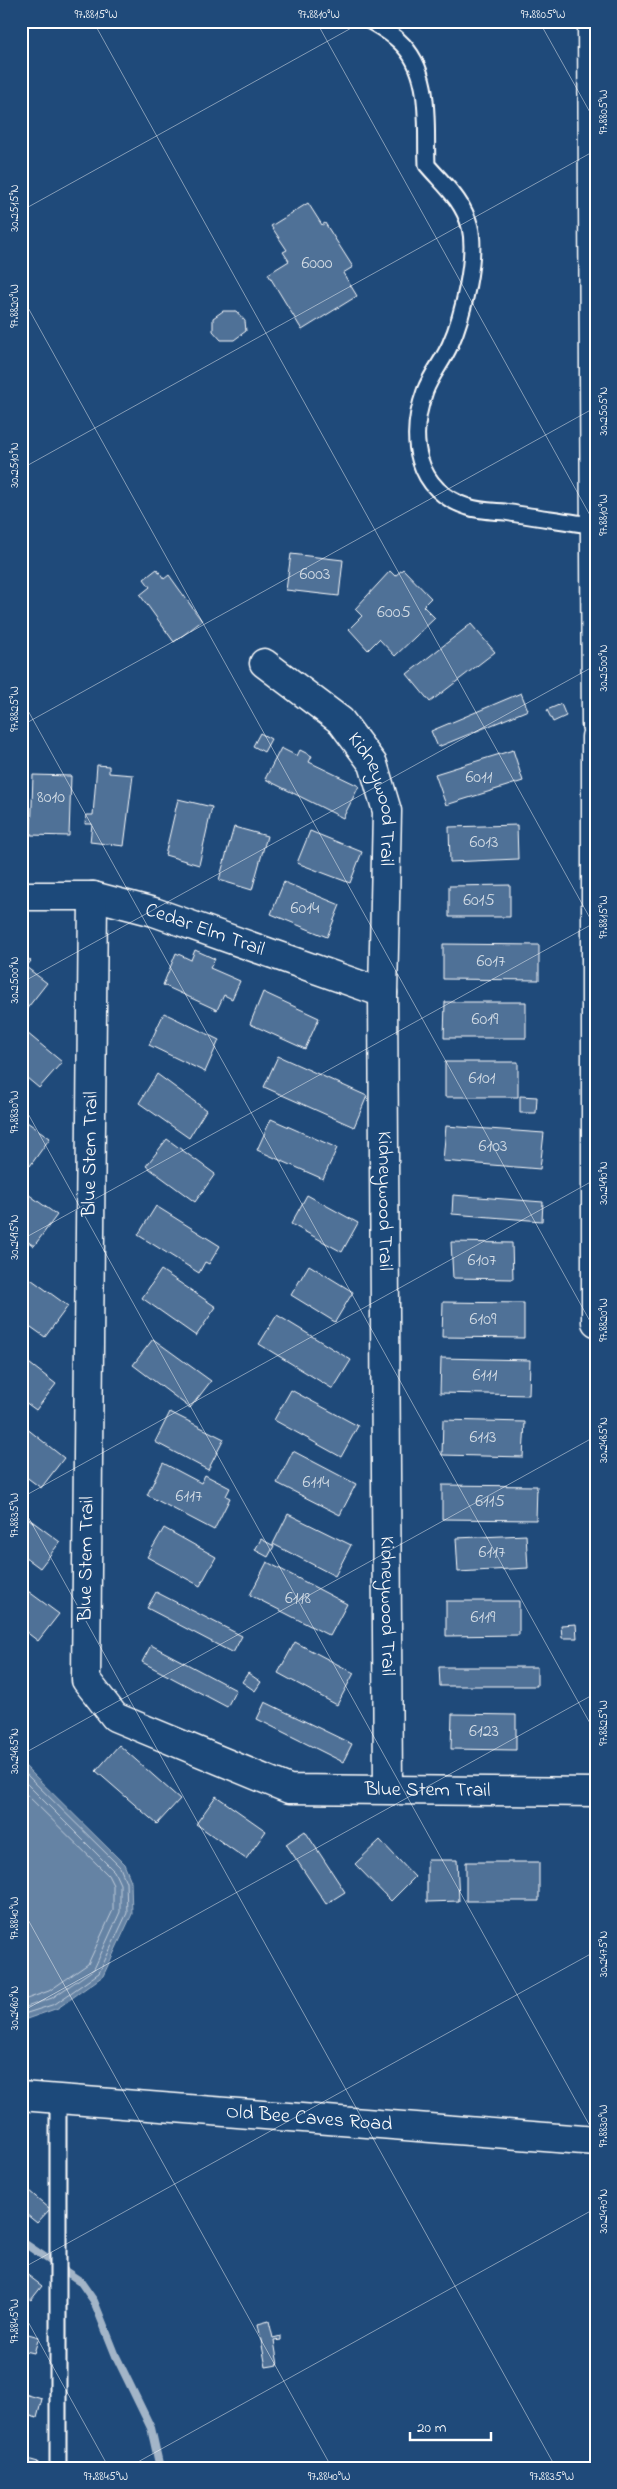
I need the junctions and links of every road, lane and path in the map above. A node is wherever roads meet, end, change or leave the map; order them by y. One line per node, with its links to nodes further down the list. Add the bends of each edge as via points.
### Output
1 (370, 21): 3 (lane, via 400,41 415,62 424,87 427,166 451,189 470,227 472,254 468,287 451,344 425,390 415,429 422,468 440,493 468,507)
2 (592, 21): 3 (street)
3 (595, 526): 5 (street)
4 (264, 663): 9 (street, Kidneywood Trail, via 341,721 373,764 387,811)
5 (596, 725)
6 (596, 737): 10 (street)
7 (21, 896): 8 (street, Cedar Elm Trail)
8 (93, 896): 9 (street, Cedar Elm Trail, via 154,912); 11 (street, Blue Stem Trail, via 86,1680 115,1717 289,1789)
9 (383, 993): 11 (street, Kidneywood Trail)
10 (596, 1322)
11 (388, 1789): 12 (street, Blue Stem Trail)
12 (596, 1792)
13 (21, 2096): 14 (street, Old Bee Caves Road)
14 (58, 2098): 15 (street, Old Bee Caves Road); 16 (lane)
15 (596, 2141)
16 (58, 2468)

